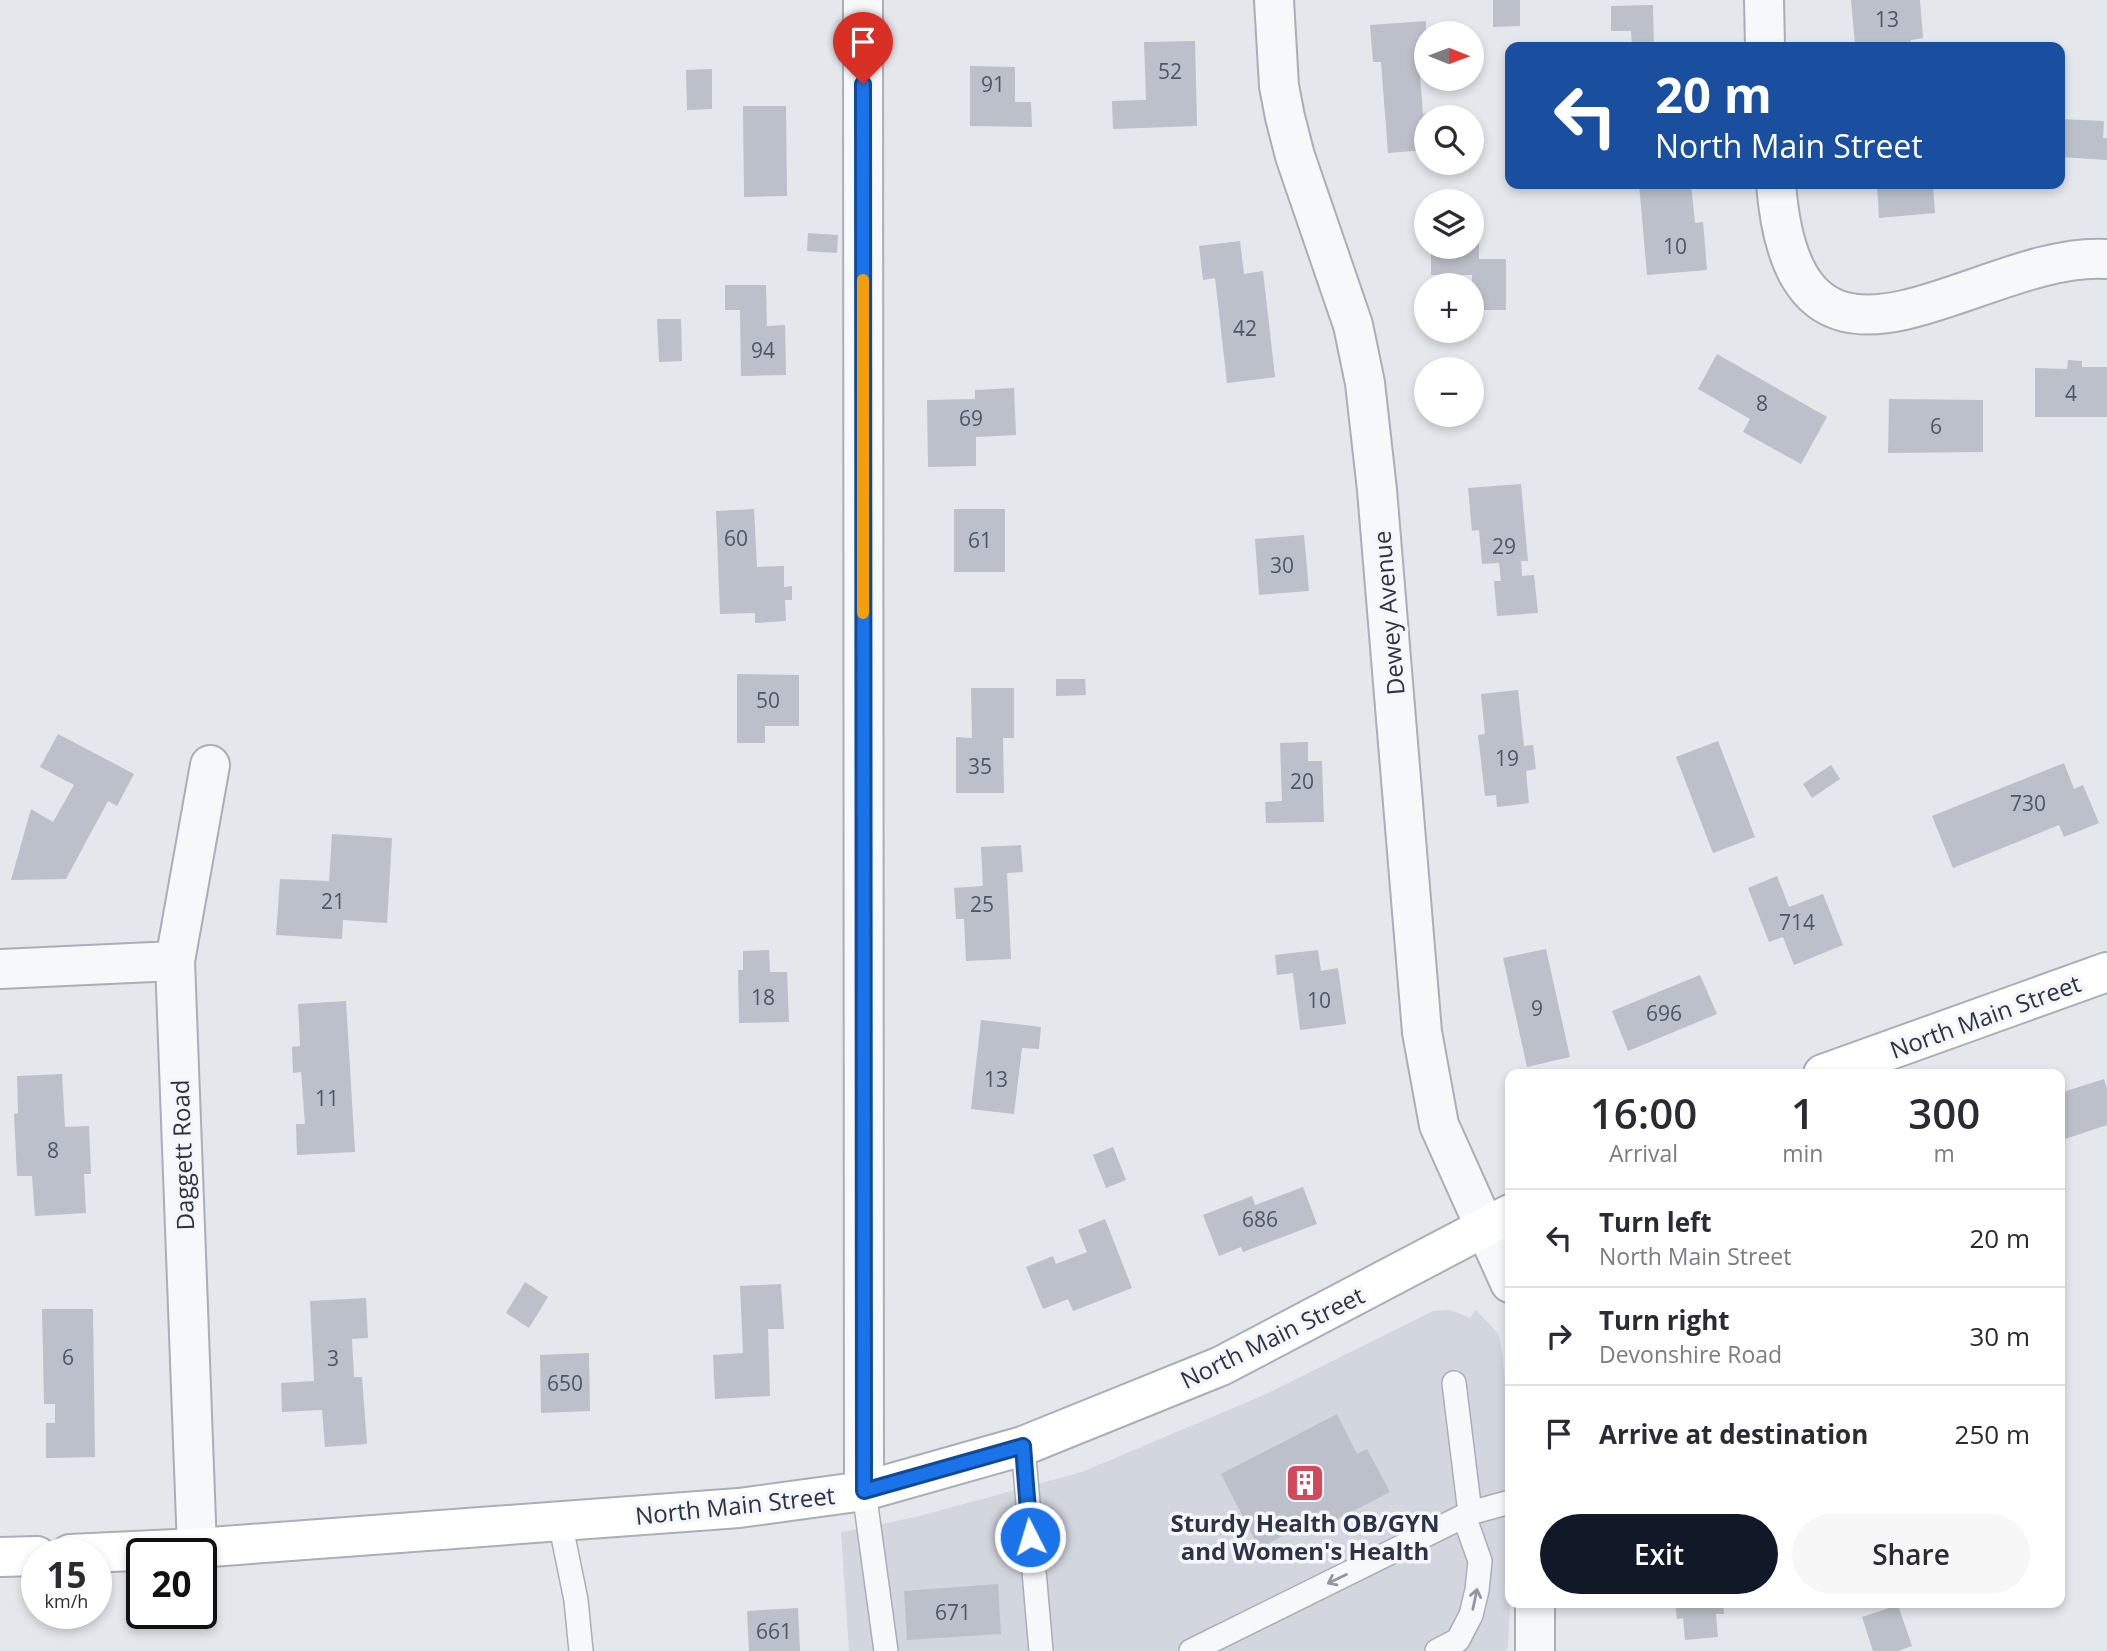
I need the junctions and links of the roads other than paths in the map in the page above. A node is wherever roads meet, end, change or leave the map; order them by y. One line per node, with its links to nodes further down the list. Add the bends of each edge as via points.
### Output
1 (863, 0): 16 (street)
2 (1274, 0): 12 (street, Dewey Avenue, via 1285,117 1353,325 1365,383 1429,1081 1440,1125)
3 (1764, 0): 4 (street)
4 (1765, 42)
5 (1777, 189): 6 (street, via 1785,239 1799,277 1824,304 1850,312 1915,309 2048,264)
6 (2107, 259)
7 (210, 765): 8 (street, Daggett Road)
8 (175, 961): 9 (street); 20 (street, Daggett Road)
9 (0, 969)
10 (2107, 972): 11 (main road, North Main Street)
11 (1837, 1069)
12 (1498, 1221): 13 (street, Dewey Avenue); 15 (main road, North Main Street, via 1221,1366)
13 (1505, 1257)
14 (1454, 1383): 18 (lane)
15 (1023, 1446): 16 (main road, North Main Street); 27 (lane)
16 (864, 1491): 19 (main road, North Main Street, via 739,1508); 26 (lane)
17 (1505, 1503): 18 (lane)
18 (1467, 1514): 28 (lane, one-way to 28); 29 (lane, one-way to 18, via 1458,1640 1478,1590 1480,1561)
19 (560, 1522): 21 (main road, North Main Street); 25 (lane)
20 (197, 1538)
21 (217, 1547)
22 (21, 1556): 23 (main road)
23 (0, 1557)
24 (1535, 1608): 30 (street)
25 (581, 1651)
26 (887, 1651)
27 (1041, 1651)
28 (1191, 1651)
29 (1437, 1651)
30 (1535, 1651)

